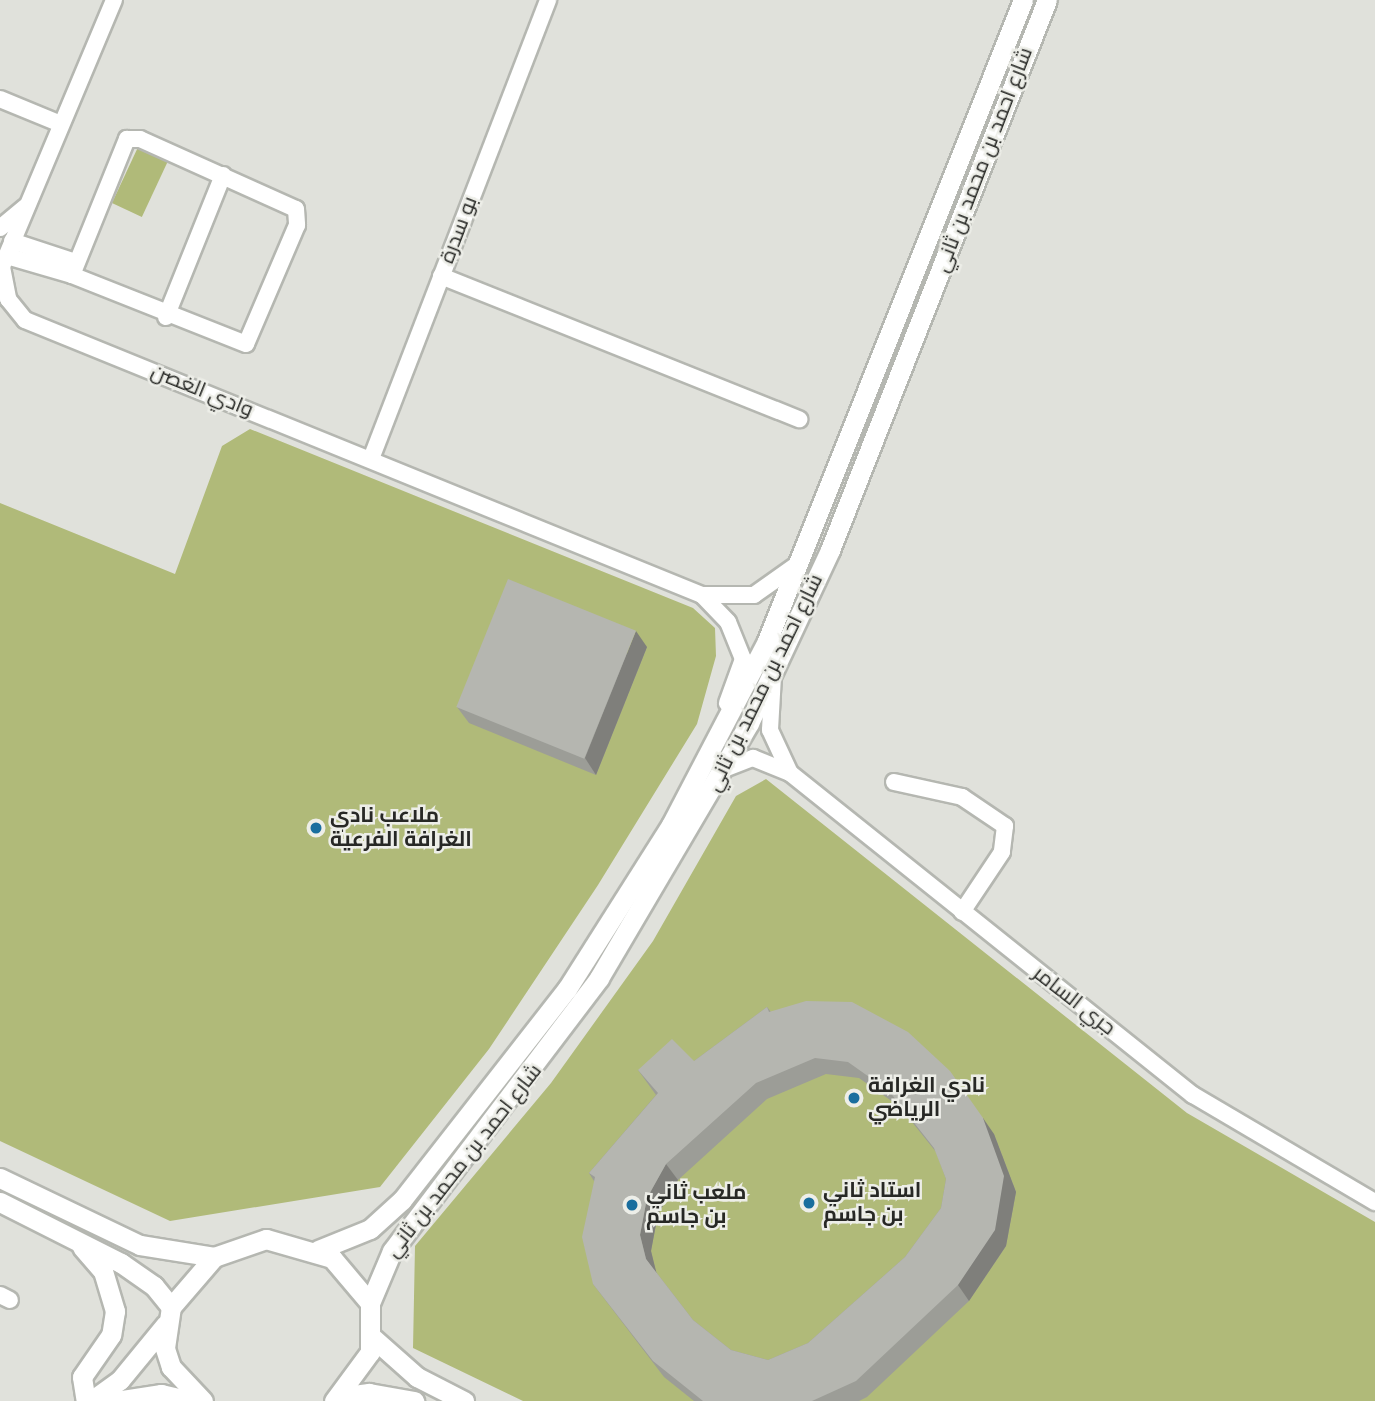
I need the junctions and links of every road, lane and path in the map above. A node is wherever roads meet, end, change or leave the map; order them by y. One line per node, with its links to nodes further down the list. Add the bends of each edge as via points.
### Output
1 (114, 0): 6 (street, وادي الغصن)
2 (548, 0): 12 (street, بو سدرة)
3 (1023, 0): 16 (street, شارع احمد بن محمد بن ثاني)
4 (1047, 0): 18 (street, شارع احمد بن محمد بن ثاني, via 850,502)
5 (0, 99): 6 (street)
6 (61, 124): 8 (street, وادي الغصن)
7 (223, 175): 11 (street, via 140,139 127,139); 13 (street); 13 (street, via 293,205 297,225 246,344)
8 (27, 205): 9 (street); 10 (street, وادي الغصن)
9 (0, 228)
10 (9, 248): 11 (street); 15 (street, وادي الغصن, via 8,299 25,320)
11 (73, 268): 13 (street)
12 (442, 276): 14 (street); 15 (street, بو سدرة)
13 (166, 317)
14 (799, 419)
15 (371, 459): 17 (street, وادي الغصن)
16 (800, 563): 17 (street, وادي الغصن, via 754,595); 19 (street, شارع احمد بن محمد بن ثاني)
17 (702, 595): 19 (street, وادي الغصن, via 728,622 743,659)
18 (773, 676): 20 (street, شارع احمد بن محمد بن ثاني); 21 (street, جري السامر, via 771,730)
19 (706, 761): 28 (street, شارع احمد بن محمد بن ثاني, via 610,927 462,1126 381,1222)
20 (724, 769): 21 (street, جري السامر, via 759,759); 30 (street, شارع احمد بن محمد بن ثاني, via 599,978 392,1251)
21 (790, 773): 23 (street, جري السامر)
22 (894, 782): 23 (street, via 962,797 1005,826 1002,852)
23 (962, 912): 26 (street, جري السامر, via 1193,1095)
24 (0, 1178): 29 (street, via 140,1245)
25 (0, 1202): 27 (street)
26 (1375, 1202)
27 (77, 1241): 31 (street, via 146,1279); 34 (street, via 103,1271 115,1311 111,1335 82,1377)
28 (318, 1250): 29 (street, via 267,1239); 30 (street, via 352,1275)
29 (214, 1256): 31 (street)
30 (370, 1303): 32 (street)
31 (168, 1315): 34 (street, via 120,1380); 37 (street, via 171,1367)
32 (373, 1338): 33 (street, via 362,1368); 39 (street, via 417,1377)
33 (337, 1399): 38 (street, via 369,1393)
34 (89, 1401)
35 (116, 1401): 36 (street, via 157,1394)
36 (192, 1401)
37 (203, 1401)
38 (414, 1401)
39 (464, 1401)

